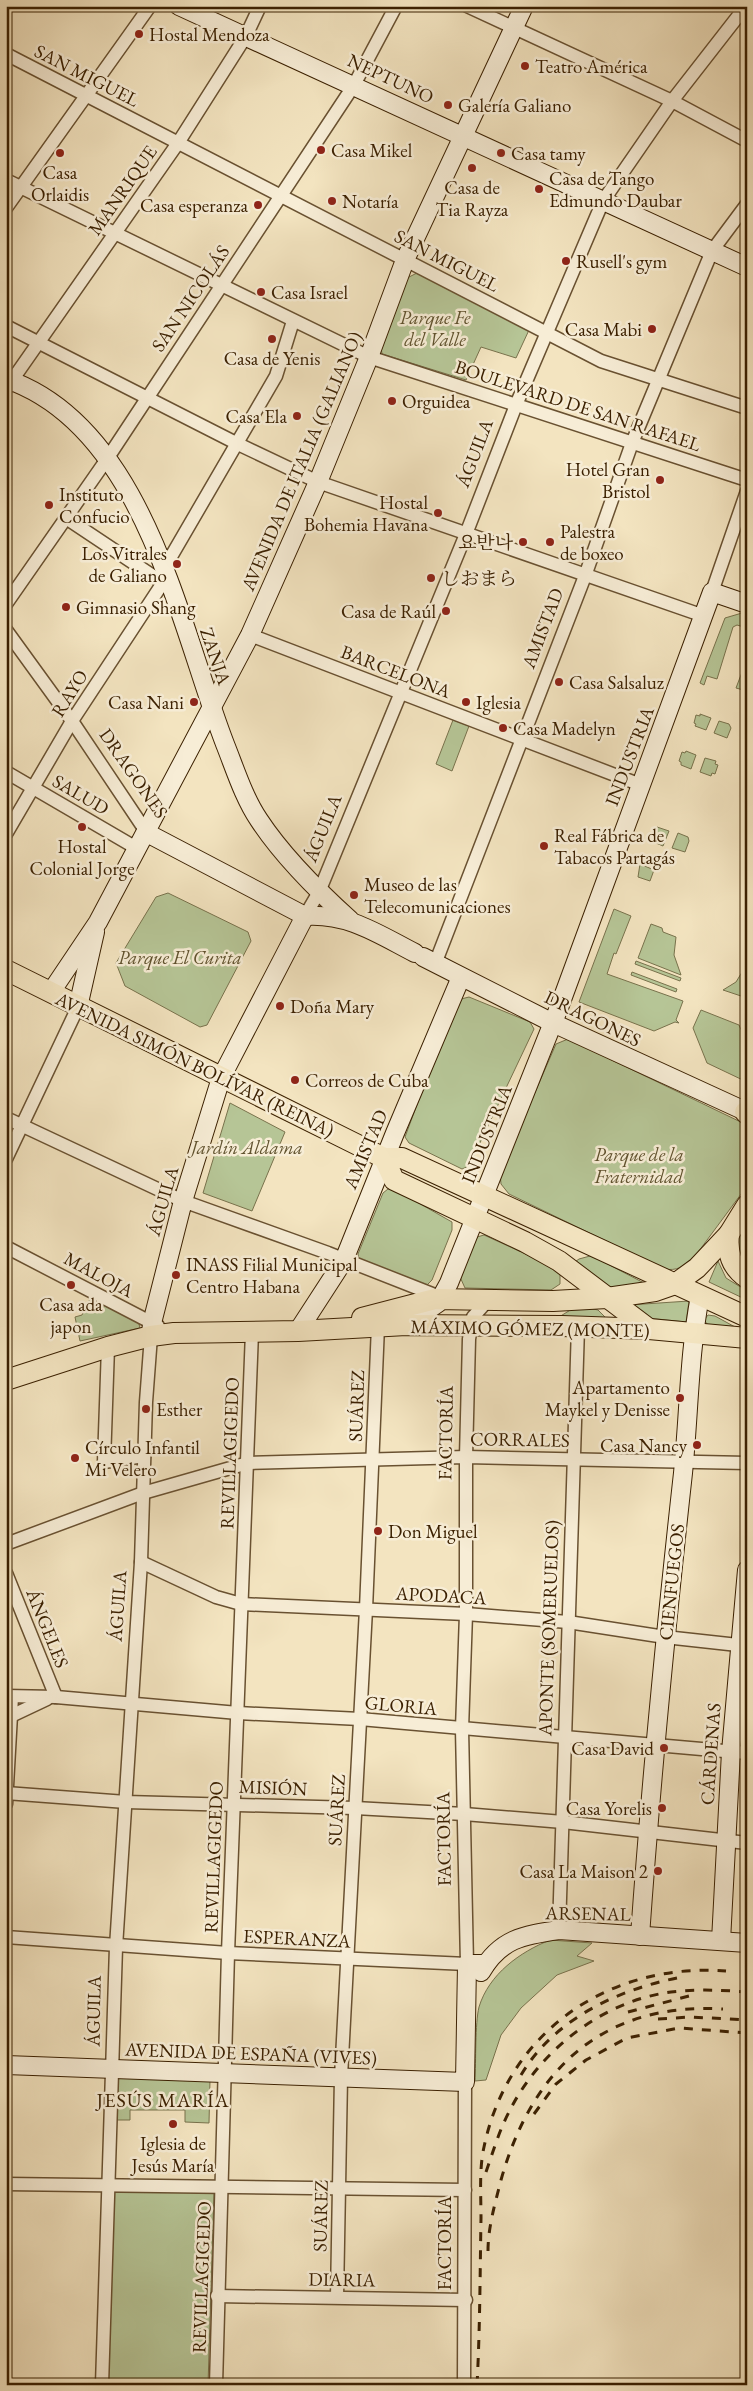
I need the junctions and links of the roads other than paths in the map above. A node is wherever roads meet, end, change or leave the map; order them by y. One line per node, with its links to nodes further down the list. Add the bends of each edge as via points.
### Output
1 (150, 6): 12 (street)
2 (180, 6): 9 (street, NEPTUNO)
3 (260, 6): 9 (street, MANRIQUE)
4 (396, 6): 11 (street, SAN NICOLÁS)
5 (467, 6): 8 (street)
6 (524, 6): 8 (street, AVENIDA DE ITALIA (GALIANO))
7 (746, 6): 13 (street, ÁGUILA)
8 (512, 27): 13 (street); 14 (street, AVENIDA DE ITALIA (GALIANO))
9 (246, 36): 11 (street, NEPTUNO); 16 (street, MANRIQUE)
10 (6, 54): 12 (street, SAN MIGUEL)
11 (354, 85): 14 (street, NEPTUNO); 19 (street, SAN NICOLÁS)
12 (86, 95): 16 (street, SAN MIGUEL); 18 (street)
13 (672, 101): 15 (street); 20 (street, ÁGUILA)
14 (462, 134): 20 (street, NEPTUNO); 25 (street, AVENIDA DE ITALIA (GALIANO))
15 (747, 141)
16 (178, 144): 19 (street, SAN MIGUEL); 23 (street, MANRIQUE)
17 (6, 180): 18 (street, BOULEVARD DE SAN RAFAEL)
18 (22, 187): 22 (street); 23 (street, BOULEVARD DE SAN RAFAEL)
19 (279, 196): 25 (street, SAN MIGUEL); 27 (street, SAN NICOLÁS)
20 (603, 201): 24 (street, NEPTUNO); 30 (street, ÁGUILA)
21 (747, 204): 24 (street, AMISTAD)
22 (6, 208)
23 (115, 233): 27 (street, BOULEVARD DE SAN RAFAEL); 31 (street, MANRIQUE)
24 (712, 251): 26 (street, NEPTUNO); 33 (street, AMISTAD)
25 (405, 260): 30 (street, SAN MIGUEL); 32 (street, AVENIDA DE ITALIA (GALIANO))
26 (747, 267)
27 (221, 285): 28 (street, BOULEVARD DE SAN RAFAEL); 35 (street, SAN NICOLÁS)
28 (293, 321): 32 (street, BOULEVARD DE SAN RAFAEL); 39 (street, RAYO, via 276,376)
29 (6, 326): 31 (street)
30 (546, 332): 33 (street, SAN MIGUEL, via 601,361); 36 (street, ÁGUILA)
31 (39, 342): 34 (street, MANRIQUE); 35 (street)
32 (369, 357): 36 (street, BOULEVARD DE SAN RAFAEL); 42 (street, AVENIDA DE ITALIA (GALIANO))
33 (659, 379): 37 (street, SAN MIGUEL); 38 (street, AMISTAD)
34 (8, 383): 40 (street, ZANJA, via 42,396 60,408 79,424)
35 (146, 397): 39 (street); 40 (street, SAN NICOLÁS)
36 (516, 404): 38 (street, BOULEVARD DE SAN RAFAEL); 45 (street, ÁGUILA)
37 (747, 408)
38 (632, 443): 41 (street, BOULEVARD DE SAN RAFAEL); 47 (street, AMISTAD)
39 (238, 444): 42 (street); 46 (street, RAYO)
40 (107, 458): 44 (street, SAN NICOLÁS); 46 (street, ZANJA, via 130,497)
41 (747, 480)
42 (318, 482): 45 (street); 53 (street, AVENIDA DE ITALIA (GALIANO))
43 (747, 491): 48 (street, INDUSTRIA)
44 (66, 518): 46 (street); 49 (street, SAN NICOLÁS)
45 (466, 534): 47 (street); 54 (street, ÁGUILA)
46 (165, 574): 55 (street, ZANJA); 56 (street, RAYO)
47 (585, 576): 51 (street); 57 (street, AMISTAD)
48 (712, 592): 50 (street); 51 (street, INDUSTRIA)
49 (6, 604)
50 (747, 604)
51 (704, 616): 59 (street, INDUSTRIA)
52 (6, 630): 56 (street, DRAGONES)
53 (250, 635): 54 (street, BARCELONA); 55 (street, AVENIDA DE ITALIA (GALIANO))
54 (400, 692): 57 (street, BARCELONA); 64 (street, ÁGUILA)
55 (212, 709): 61 (street, AVENIDA DE ITALIA (GALIANO)); 64 (street, ZANJA, via 258,820)
56 (72, 721): 60 (street, RAYO); 61 (street, DRAGONES)
57 (523, 739): 59 (street, BARCELONA); 68 (street, AMISTAD)
58 (6, 772): 60 (street, SALUD)
59 (641, 785): 73 (street, INDUSTRIA)
60 (34, 788): 62 (street, RAYO); 63 (street, SALUD)
61 (147, 833): 63 (street, AVENIDA DE ITALIA (GALIANO)); 65 (street, DRAGONES)
62 (6, 834)
63 (138, 849): 67 (street, AVENIDA DE ITALIA (GALIANO))
64 (319, 892): 65 (street, ÁGUILA); 66 (street, DRAGONES)
65 (305, 916): 66 (street, DRAGONES, via 326,914); 74 (street, ÁGUILA)
66 (350, 920): 68 (street, DRAGONES)
67 (98, 922): 71 (street, AVENIDA DE ITALIA (GALIANO)); 72 (street, AVENIDA DE ITALIA (GALIANO))
68 (424, 958): 70 (street, DRAGONES)
69 (6, 970): 71 (main road, AVENIDA SIMÓN BOLÍVAR (REINA))
70 (461, 977): 73 (street, DRAGONES); 78 (street, AMISTAD)
71 (51, 992): 72 (main road, AVENIDA SIMÓN BOLÍVAR (REINA))
72 (78, 1007): 74 (main road, AVENIDA SIMÓN BOLÍVAR (REINA)); 77 (street)
73 (553, 1023): 75 (street, DRAGONES); 80 (street, INDUSTRIA)
74 (221, 1078): 78 (main road, AVENIDA SIMÓN BOLÍVAR (REINA)); 81 (street, ÁGUILA)
75 (746, 1112)
76 (6, 1118): 77 (street)
77 (22, 1126): 79 (street); 81 (street)
78 (384, 1158): 80 (main road, AVENIDA SIMÓN BOLÍVAR (REINA), via 402,1158); 83 (main road, via 394,1180); 86 (street, AMISTAD)
79 (6, 1159)
80 (484, 1196): 83 (street, INDUSTRIA); 89 (main road, AVENIDA SIMÓN BOLÍVAR (REINA))
81 (183, 1202): 86 (street); 100 (street, ÁGUILA)
82 (747, 1205): 84 (main road)
83 (475, 1219): 87 (main road); 91 (street, INDUSTRIA)
84 (729, 1234): 88 (main road, via 731,1262); 89 (main road, MÁXIMO GÓMEZ (MONTE), via 697,1268); 90 (main road, CIENFUEGOS)
85 (6, 1246): 100 (street, MALOJA)
86 (344, 1260): 91 (street); 102 (street, AMISTAD)
87 (559, 1261): 92 (main road); 94 (main road, via 565,1269 568,1284)
88 (747, 1278)
89 (675, 1284): 90 (main road); 92 (main road, MÁXIMO GÓMEZ (MONTE), via 655,1291)
90 (700, 1296): 95 (main road); 104 (street, CIENFUEGOS)
91 (442, 1298): 93 (main road, MÁXIMO GÓMEZ (MONTE)); 96 (street, INDUSTRIA, via 432,1309); 102 (main road, MÁXIMO GÓMEZ (MONTE))
92 (607, 1298): 94 (main road, MÁXIMO GÓMEZ (MONTE)); 101 (main road)
93 (489, 1299): 94 (main road, MÁXIMO GÓMEZ (MONTE)); 98 (street, FACTORÍA, via 478,1309)
94 (553, 1301)
95 (747, 1317)
96 (406, 1325): 97 (main road, MÁXIMO GÓMEZ (MONTE)); 98 (main road, MÁXIMO GÓMEZ (MONTE))
97 (378, 1326): 102 (main road, MÁXIMO GÓMEZ (MONTE)); 110 (street, SUÁREZ)
98 (470, 1326): 99 (main road, MÁXIMO GÓMEZ (MONTE)); 109 (street, FACTORÍA)
99 (578, 1327): 101 (main road, MÁXIMO GÓMEZ (MONTE)); 111 (street, APONTE (SOMERUELOS))
100 (151, 1329): 103 (main road, MÁXIMO GÓMEZ (MONTE), via 174,1333); 106 (main road, MÁXIMO GÓMEZ (MONTE)); 108 (street, ÁGUILA)
101 (649, 1329): 104 (main road, MÁXIMO GÓMEZ (MONTE))
102 (306, 1330): 103 (main road, MÁXIMO GÓMEZ (MONTE))
103 (252, 1332): 113 (street, REVILLAGIGEDO)
104 (694, 1333): 105 (main road, MÁXIMO GÓMEZ (MONTE)); 112 (street, CIENFUEGOS)
105 (747, 1338)
106 (108, 1347): 107 (main road, MÁXIMO GÓMEZ (MONTE)); 108 (street, via 104,1462)
107 (6, 1380)
108 (144, 1456): 115 (street, ÁGUILA)
109 (466, 1457): 110 (street, CORRALES); 111 (street, CORRALES); 122 (street, FACTORÍA)
110 (373, 1459): 113 (street, CORRALES); 121 (street, SUÁREZ)
111 (572, 1459): 112 (street, CORRALES); 123 (street, APONTE (SOMERUELOS))
112 (684, 1460): 114 (street, CORRALES); 124 (street, CIENFUEGOS)
113 (248, 1462): 115 (street, CORRALES); 120 (street, REVILLAGIGEDO)
114 (747, 1463)
115 (143, 1492): 116 (street, CORRALES); 117 (street, ÁGUILA)
116 (6, 1544)
117 (141, 1562): 120 (street, APODACA, via 216,1597); 128 (street, ÁGUILA)
118 (747, 1570): 125 (street, CÁRDENAS)
119 (6, 1573): 127 (street, ÁNGELES)
120 (240, 1604): 121 (street, APODACA); 129 (street, REVILLAGIGEDO)
121 (366, 1610): 122 (street, APODACA); 131 (street, SUÁREZ)
122 (466, 1614): 123 (street, APODACA); 132 (street, FACTORÍA)
123 (568, 1622): 124 (street, APODACA); 133 (street, APONTE (SOMERUELOS))
124 (665, 1637): 125 (street, APODACA); 134 (street, CIENFUEGOS)
125 (744, 1646): 135 (street, CÁRDENAS)
126 (9, 1697): 127 (street, GLORIA); 130 (street)
127 (54, 1697): 128 (street, GLORIA); 130 (street)
128 (132, 1704): 129 (street, GLORIA); 137 (street, ÁGUILA)
129 (238, 1713): 131 (street, GLORIA); 139 (street, REVILLAGIGEDO)
130 (11, 1716): 136 (street)
131 (360, 1719): 132 (street, GLORIA); 140 (street, SUÁREZ)
132 (462, 1729): 133 (street, GLORIA); 141 (street, FACTORÍA)
133 (564, 1736): 134 (street, GLORIA); 142 (street, APONTE (SOMERUELOS))
134 (655, 1746): 135 (street, GLORIA); 143 (street, CIENFUEGOS)
135 (739, 1752): 144 (street, CÁRDENAS)
136 (6, 1793): 137 (street, MISIÓN); 138 (street)
137 (126, 1802): 139 (street, MISIÓN); 151 (street, ÁGUILA)
138 (6, 1804)
139 (234, 1804): 140 (street, MISIÓN); 152 (street, REVILLAGIGEDO)
140 (355, 1808): 141 (street, MISIÓN); 153 (street, SUÁREZ)
141 (464, 1814): 142 (street, MISIÓN); 154 (street, FACTORÍA)
142 (563, 1822): 143 (street, MISIÓN); 146 (street, APONTE (SOMERUELOS))
143 (646, 1831): 144 (street, MISIÓN); 147 (street, CIENFUEGOS)
144 (726, 1840): 145 (street, MISIÓN); 149 (street, CÁRDENAS)
145 (747, 1843)
146 (559, 1930): 147 (street, ARSENAL); 155 (street, ARSENAL, via 513,1939)
147 (640, 1936): 149 (street, ARSENAL)
148 (6, 1937): 151 (street, ESPERANZA)
149 (721, 1941): 150 (street, ARSENAL)
150 (747, 1943)
151 (116, 1946): 152 (street, ESPERANZA); 158 (street, ÁGUILA)
152 (228, 1953): 153 (street, ESPERANZA); 159 (street, REVILLAGIGEDO)
153 (347, 1959): 154 (street, ESPERANZA); 160 (street, SUÁREZ)
154 (468, 1964): 155 (street); 156 (street, FACTORÍA)
155 (486, 1964): 156 (street, ARSENAL)
156 (466, 2007): 161 (street, FACTORÍA)
157 (6, 2065): 158 (street, AVENIDA DE ESPAÑA (VIVES))
158 (113, 2070): 159 (street, AVENIDA DE ESPAÑA (VIVES)); 163 (street, ÁGUILA)
159 (224, 2073): 160 (street, AVENIDA DE ESPAÑA (VIVES)); 164 (street, REVILLAGIGEDO)
160 (340, 2077): 161 (street, AVENIDA DE ESPAÑA (VIVES)); 165 (street, SUÁREZ)
161 (465, 2082): 166 (street, FACTORÍA)
162 (6, 2184): 163 (street)
163 (108, 2186): 164 (street); 170 (street, ÁGUILA)
164 (223, 2188): 165 (street); 167 (street, REVILLAGIGEDO)
165 (339, 2189): 166 (street); 168 (street, SUÁREZ)
166 (465, 2190): 169 (street, FACTORÍA)
167 (217, 2296): 168 (street, DIARIA); 171 (street, REVILLAGIGEDO)
168 (336, 2297): 169 (street, DIARIA)
169 (466, 2300): 172 (street, FACTORÍA)
170 (102, 2385)
171 (216, 2385)
172 (464, 2385)

